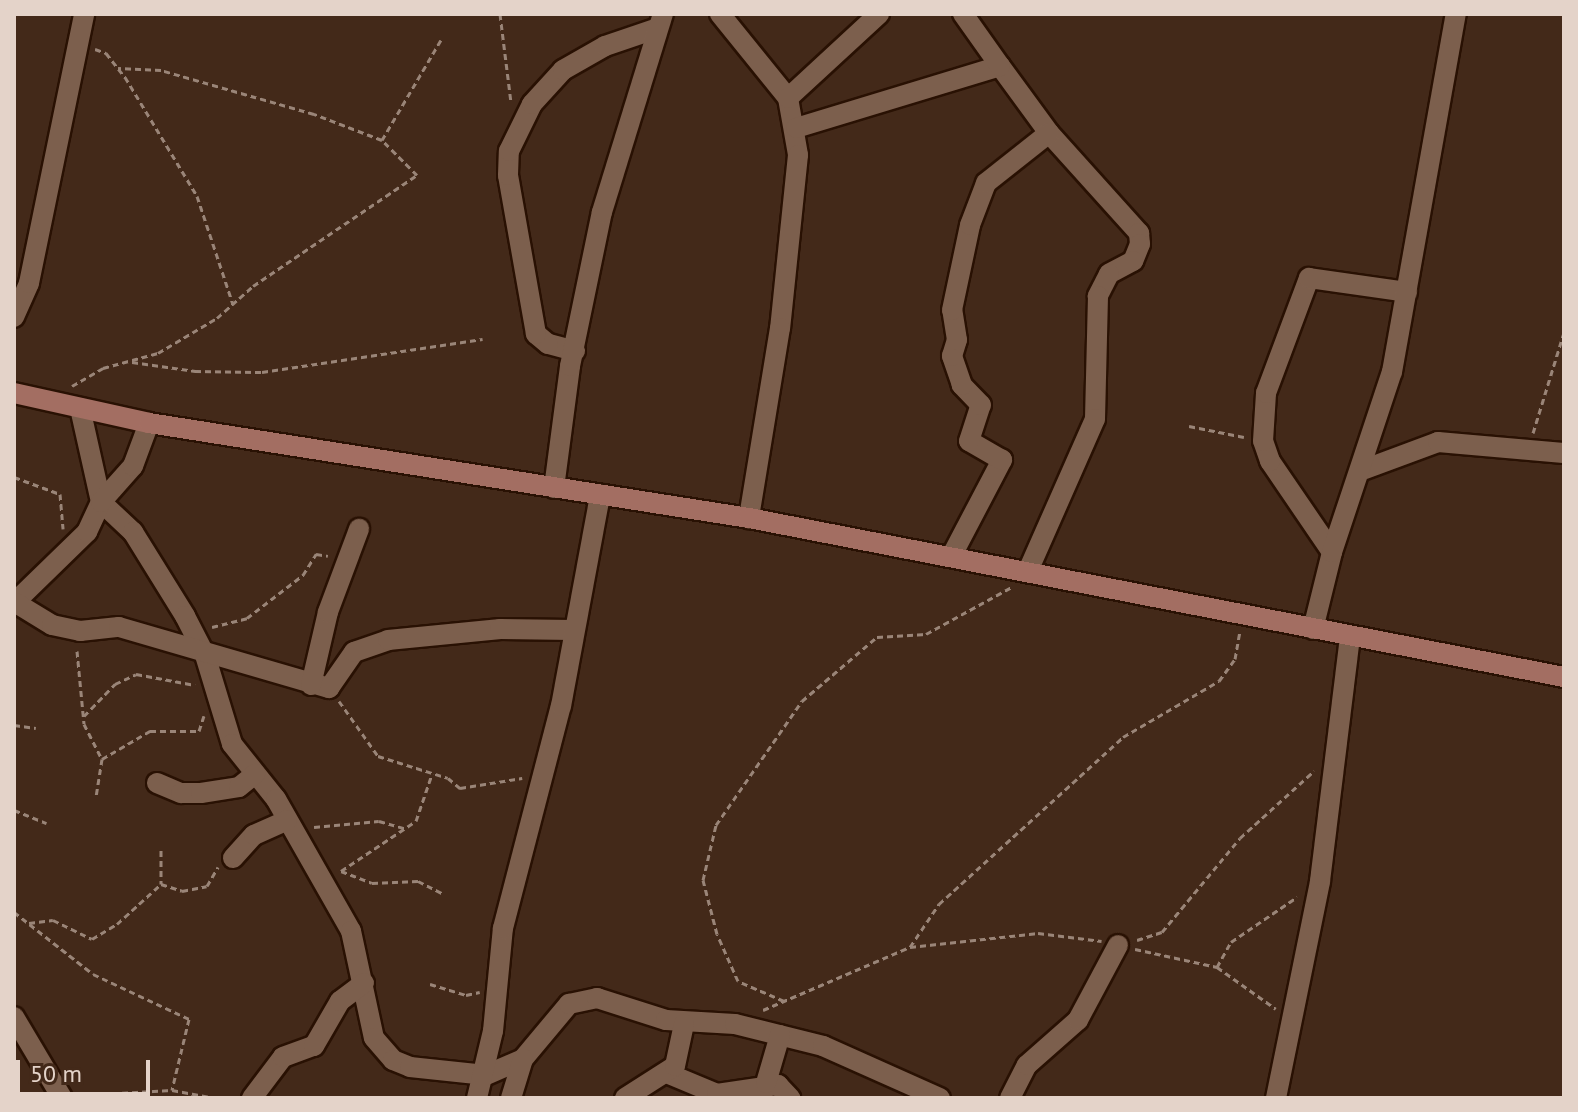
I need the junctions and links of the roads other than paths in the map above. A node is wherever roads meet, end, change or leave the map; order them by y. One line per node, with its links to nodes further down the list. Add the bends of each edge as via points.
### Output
1 (84, 14): 12 (street, via 29,283)
2 (720, 14): 8 (street)
3 (879, 14): 8 (street)
4 (963, 14): 7 (street)
5 (1456, 14): 11 (street)
6 (659, 22): 13 (street, via 602,212); 13 (street, via 563,70 532,104 509,151 508,175 536,334 548,344)
7 (1000, 66): 9 (street); 10 (street)
8 (788, 98): 9 (street)
9 (796, 128): 23 (street, via 797,201)
10 (1049, 133): 26 (street, via 986,183 970,225 952,310 957,340 952,356 962,385 981,405 969,441 1002,460); 27 (street, via 1112,199 1139,233 1140,244 1133,261 1109,274 1098,296 1095,419)
11 (1407, 292): 19 (street, via 1392,372); 25 (street, via 1309,278 1266,393 1263,441 1270,461)
12 (14, 317)
13 (575, 351): 20 (street)
14 (14, 377): 15 (street)
15 (14, 393): 16 (street)
16 (80, 408): 17 (street); 22 (street)
17 (149, 423): 20 (street); 22 (street, via 133,466)
18 (1564, 453): 19 (street, via 1438,442)
19 (1360, 471): 25 (street)
20 (554, 488): 21 (street)
21 (600, 495): 23 (street); 30 (street, via 597,531)
22 (101, 502): 28 (street, via 87,532); 32 (street, via 133,532)
23 (749, 518): 26 (street)
24 (359, 529): 34 (street, via 328,612)
25 (1332, 552): 29 (street)
26 (951, 557): 27 (street)
27 (1028, 571): 29 (street)
28 (15, 603): 32 (street, via 39,620 80,631 119,627)
29 (1313, 629): 31 (street)
30 (572, 630): 34 (street, via 500,629 388,640 354,652); 45 (street, via 545,773 503,928)
31 (1350, 637): 33 (street); 56 (street, via 1320,881)
32 (205, 655): 34 (street); 35 (street, via 210,689 232,744)
33 (1564, 677)
34 (320, 686)
35 (255, 774): 36 (street, via 239,787 201,793 181,793); 37 (street)
36 (157, 783)
37 (291, 825): 38 (street, via 254,835); 40 (street, via 333,877 356,939)
38 (233, 858)
39 (1118, 945): 55 (street, via 1078,1020 1027,1065)
40 (364, 983): 45 (street, via 374,1038 393,1060 410,1067); 49 (street, via 340,1001 309,1050 283,1057)
41 (14, 1017): 48 (street)
42 (684, 1024): 43 (street, via 735,1024); 44 (street, via 597,998 579,1001 562,1010); 47 (street)
43 (780, 1035): 46 (street); 54 (street, via 865,1062)
44 (523, 1059): 45 (street); 51 (street)
45 (486, 1075): 50 (street)
46 (766, 1083): 47 (street, via 734,1095); 53 (street, via 778,1085)
47 (680, 1085): 52 (street)
48 (62, 1098)
49 (252, 1098)
50 (477, 1098)
51 (511, 1098)
52 (625, 1098)
53 (790, 1098)
54 (940, 1098)
55 (1010, 1098)
56 (1276, 1098)

